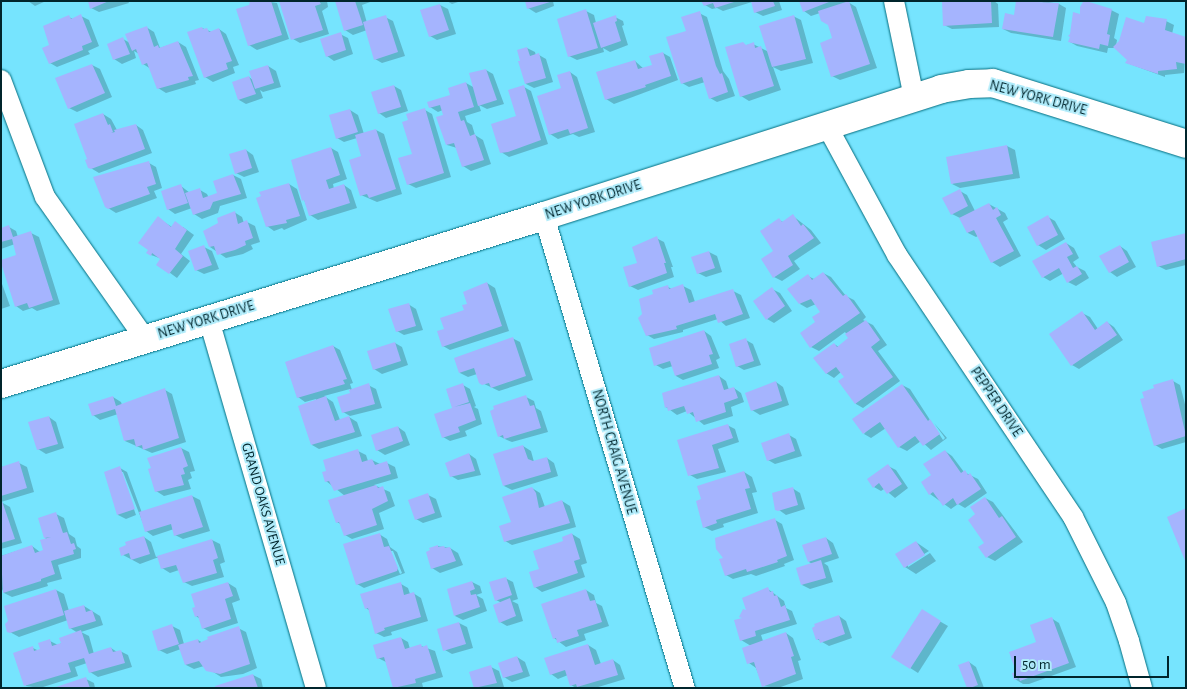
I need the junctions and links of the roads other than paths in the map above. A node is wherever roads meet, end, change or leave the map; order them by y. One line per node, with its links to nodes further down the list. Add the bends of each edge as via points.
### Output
1 (894, 1): 3 (street)
2 (1, 80): 8 (street, via 45,197)
3 (914, 98): 4 (street, NEW YORK DRIVE); 5 (street, NEW YORK DRIVE, via 941,89 993,83)
4 (827, 126): 6 (street, NEW YORK DRIVE); 12 (street, PEPPER DRIVE, via 897,255 1073,517 1116,604)
5 (1186, 144)
6 (544, 216): 7 (street, NEW YORK DRIVE); 11 (street, NORTH CRAIG AVENUE)
7 (209, 320): 8 (street, NEW YORK DRIVE); 10 (street, GRAND OAKS AVENUE)
8 (145, 339): 9 (street, NEW YORK DRIVE)
9 (1, 384)
10 (316, 688)
11 (685, 688)
12 (1142, 688)

